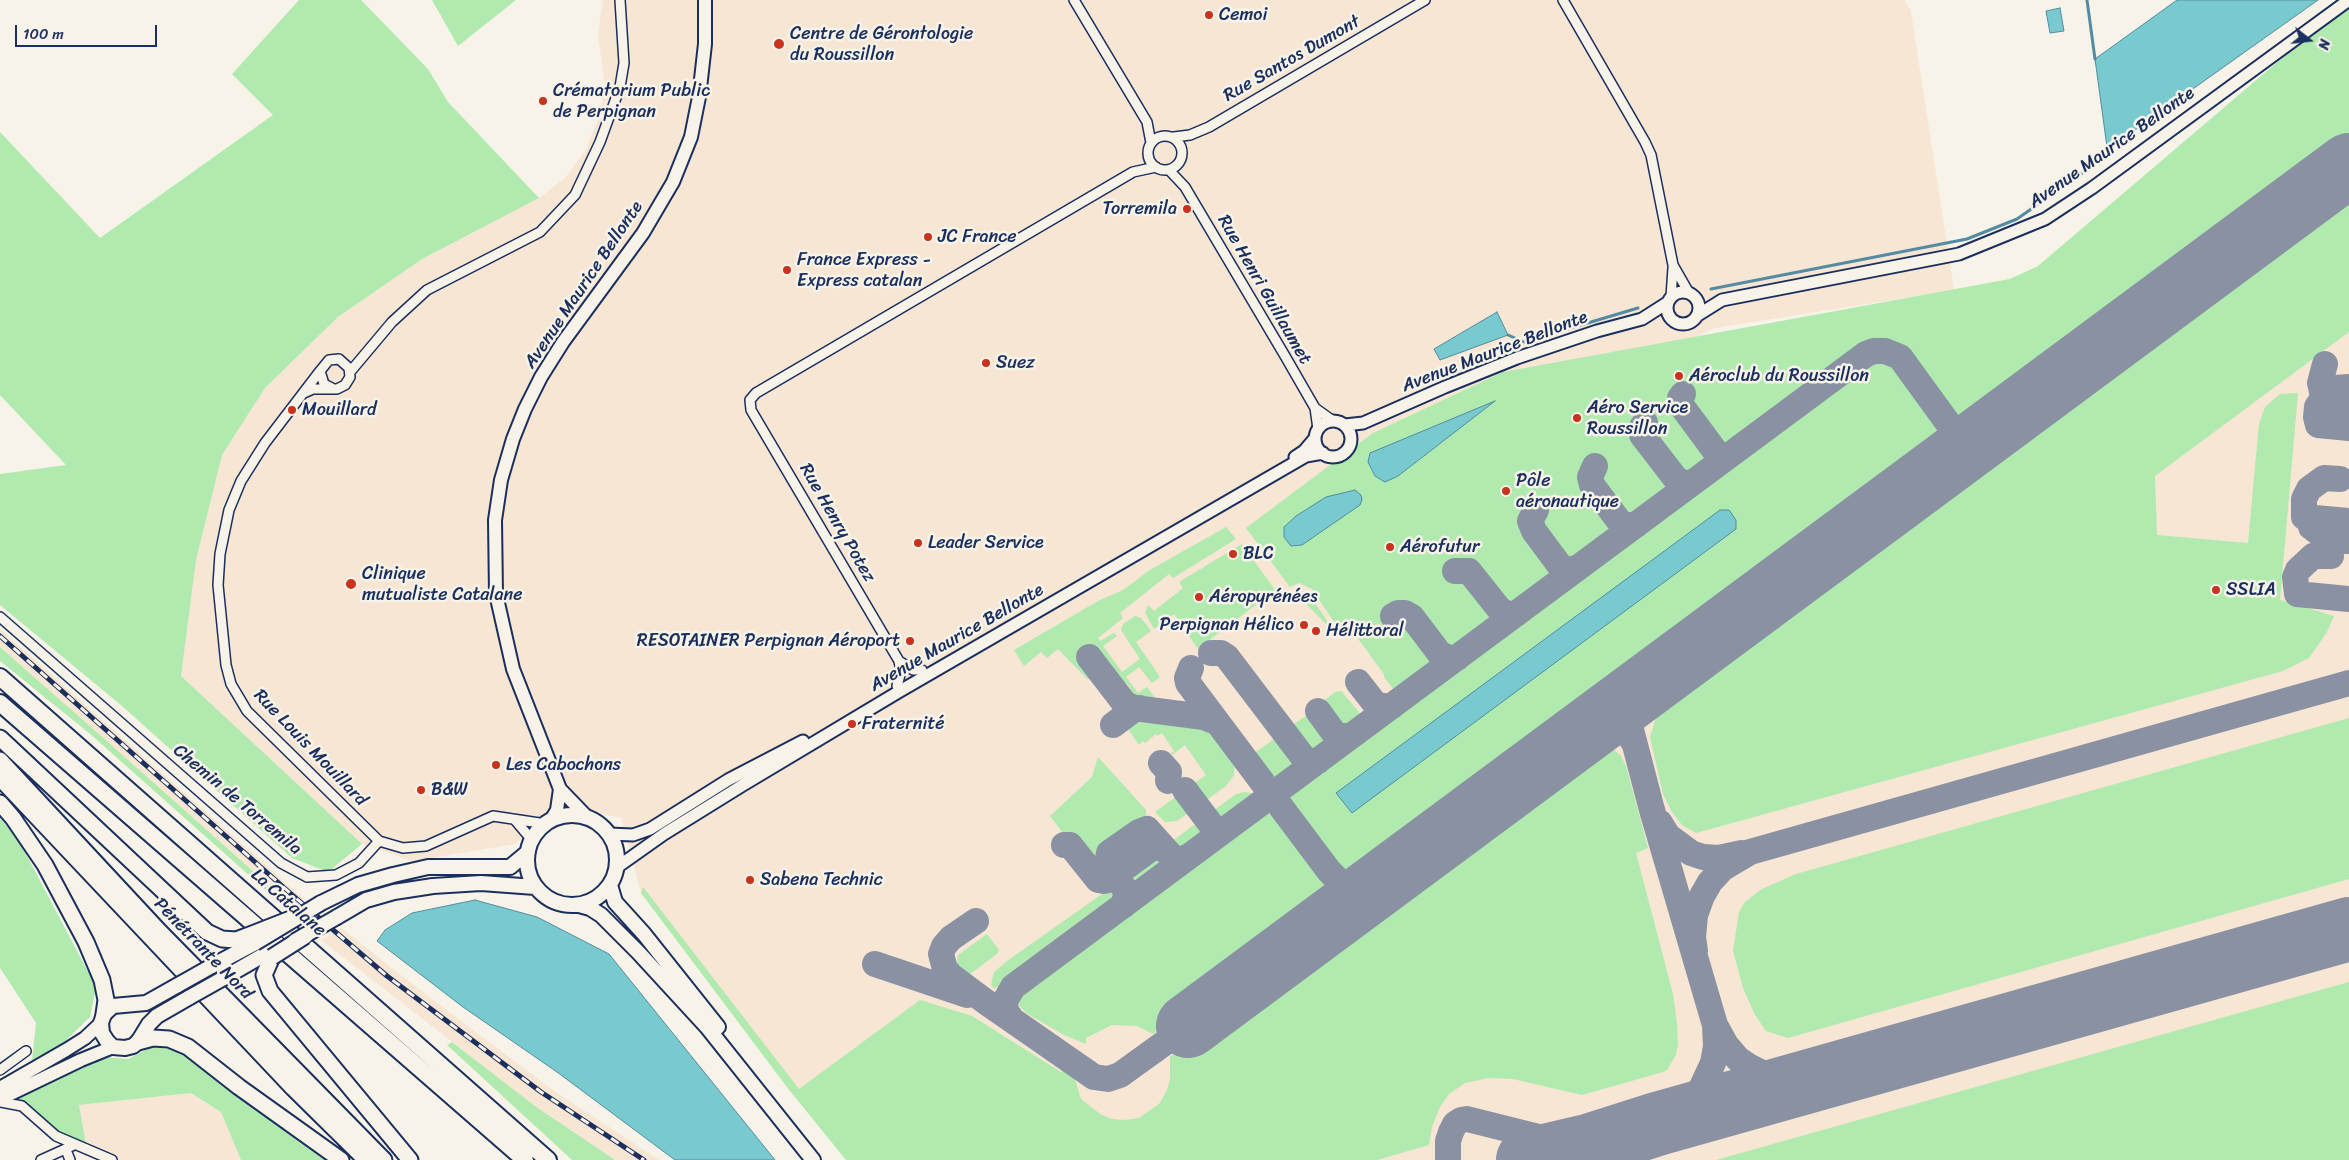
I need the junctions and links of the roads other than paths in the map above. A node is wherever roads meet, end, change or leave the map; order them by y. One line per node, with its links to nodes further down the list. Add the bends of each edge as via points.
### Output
1 (620, 0): 24 (street, via 624,63 620,88 600,142 574,195 540,232 427,290 408,305)
2 (705, 0): 46 (main road, Avenue Maurice Bellonte, via 705,44 699,97 691,137 673,182 643,233 541,377 513,439 501,480 495,520 496,594 513,669)
3 (1074, 0): 7 (street)
4 (1425, 0): 8 (street, Rue Santos Dumont)
5 (1563, 0): 17 (street, via 1651,156)
6 (2349, 0): 20 (street, Avenue Maurice Bellonte, via 2045,219 1960,254)
7 (1147, 122): 9 (street); 11 (street)
8 (1201, 131): 10 (street, Rue Santos Dumont); 12 (street, Rue Santos Dumont)
9 (1164, 135): 10 (street); 11 (street)
10 (1174, 137): 12 (street, via 1180,144)
11 (1150, 148): 13 (street, via 1151,163); 15 (street)
12 (1182, 157): 14 (street); 16 (street, Rue Henri Guillaumet)
13 (1156, 167): 14 (street); 15 (street)
14 (1169, 170): 16 (street, Rue Henri Guillaumet)
15 (1133, 172): 38 (street, Rue Henry Potez, via 756,393 750,400 751,410)
16 (1185, 187): 30 (street, Rue Henri Guillaumet)
17 (1673, 265): 18 (street); 19 (street)
18 (1691, 295): 19 (street, via 1679,292); 20 (street, Avenue Maurice Bellonte); 21 (street, via 1699,306)
19 (1669, 300): 22 (street, Avenue Maurice Bellonte); 23 (street, via 1667,312)
20 (1722, 300): 21 (street, Avenue Maurice Bellonte)
21 (1698, 315): 23 (street, via 1684,325)
22 (1642, 319): 23 (street, Avenue Maurice Bellonte); 32 (street, Avenue Maurice Bellonte, via 1518,358)
23 (1671, 320)
24 (365, 354): 25 (street); 27 (street)
25 (344, 361): 26 (street, via 329,360); 27 (street)
26 (320, 371): 28 (street, via 324,384); 29 (street, Rue Louis Mouillard)
27 (350, 372): 28 (street, via 345,385)
28 (332, 388): 29 (street, via 313,389)
29 (302, 394): 52 (street, Rue Louis Mouillard, via 241,481 229,510 220,554 218,585 226,665 231,684 247,711)
30 (1315, 408): 31 (street, Rue Henri Guillaumet); 34 (street, Rue Henri Guillaumet)
31 (1334, 421): 33 (street); 34 (street, via 1324,423)
32 (1363, 423): 33 (street, Avenue Maurice Bellonte); 35 (street, Avenue Maurice Bellonte)
33 (1345, 425): 35 (street)
34 (1317, 434): 36 (street, via 1317,447); 39 (street, Avenue Maurice Bellonte, via 1304,452)
35 (1351, 439): 36 (street, via 1348,448 1340,455)
36 (1323, 453): 54 (street, Avenue Maurice Bellonte, via 1306,456 900,691 664,834)
37 (0, 617): 52 (street, Chemin de Torremila, via 281,863 307,877 336,876 359,863)
38 (899, 661): 39 (street, via 913,670); 41 (street)
39 (922, 670): 41 (street, Avenue Maurice Bellonte)
40 (0, 678): 78 (highway, La Catalane)
41 (896, 686): 51 (street, Avenue Maurice Bellonte, via 820,733 728,780 650,829 633,835)
42 (0, 703): 77 (highway)
43 (0, 738): 60 (highway, via 207,932 229,939)
44 (0, 760): 75 (highway, Pénétrante Nord, via 160,932)
45 (0, 778): 74 (highway, Pénétrante Nord, via 286,1082)
46 (560, 789): 49 (main road, Avenue Maurice Bellonte); 50 (main road, via 557,810)
47 (0, 803): 62 (highway, via 45,865 86,942 102,980 106,1000)
48 (513, 818): 50 (street, via 530,823); 52 (street, via 493,816 426,846 403,848); 53 (street)
49 (588, 818): 50 (main road, via 563,816); 51 (main road)
50 (548, 822): 53 (main road)
51 (609, 834): 54 (main road, via 614,845)
52 (379, 841)
53 (530, 846): 56 (main road, via 527,864); 58 (main road, bridge, via 510,867 428,867 393,874 358,885)
54 (616, 868): 55 (main road)
55 (610, 885): 57 (main road, via 601,895); 80 (main road, via 615,902 644,934)
56 (535, 887): 57 (main road, via 554,902); 59 (main road, bridge, via 480,883 394,892 366,900)
57 (579, 905): 79 (main road, via 601,915 638,952 706,1027)
58 (293, 918): 60 (highway, bridge)
59 (305, 936): 61 (highway, bridge)
60 (251, 939): 62 (main road, bridge, via 210,967 146,1003 113,1006)
61 (270, 955): 63 (main road, bridge, via 157,1016 148,1024); 76 (highway, via 264,975 270,991)
62 (102, 1018): 64 (main road, via 102,1033); 67 (main road, via 85,1038)
63 (138, 1042): 64 (main road, via 126,1048); 73 (highway, via 169,1039 188,1047)
64 (113, 1047): 68 (main road)
65 (26, 1051): 66 (street)
66 (0, 1070)
67 (0, 1088)
68 (0, 1101): 69 (street, via 22,1106)
69 (70, 1147): 70 (street); 71 (street); 72 (street, via 85,1148)
70 (41, 1160)
71 (70, 1160)
72 (112, 1160)
73 (341, 1160)
74 (366, 1160)
75 (384, 1160)
76 (410, 1160)
77 (524, 1160)
78 (548, 1160)
79 (813, 1160)
80 (822, 1160)

